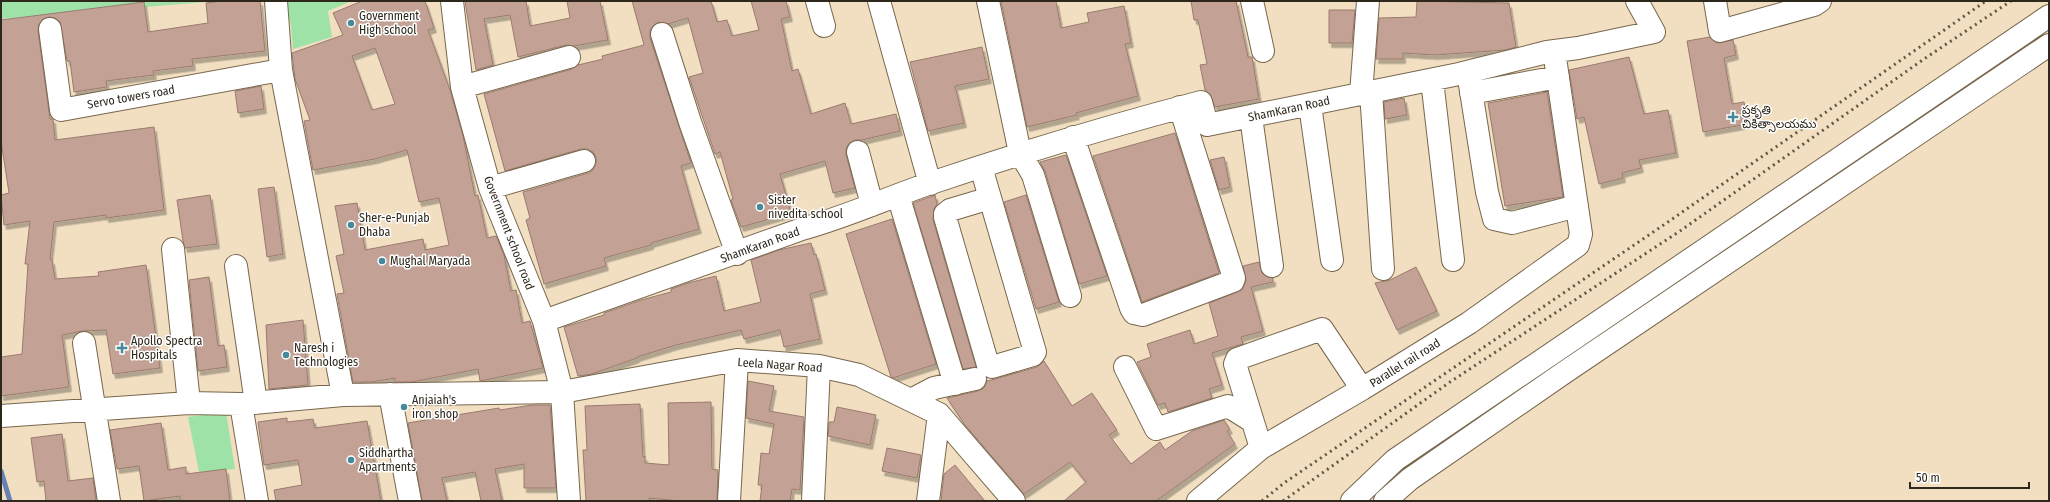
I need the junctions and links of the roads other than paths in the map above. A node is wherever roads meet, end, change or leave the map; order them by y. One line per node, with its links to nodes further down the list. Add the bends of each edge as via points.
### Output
1 (276, 1): 19 (street)
2 (452, 1): 23 (street, Government school road)
3 (817, 1): 12 (street)
4 (879, 1): 34 (street)
5 (988, 1): 31 (street)
6 (1252, 1): 16 (street)
7 (1368, 1): 24 (street)
8 (1637, 1): 17 (street, ShamKaran Road, via 1654,32)
9 (1715, 1): 10 (street, via 1720,31 1814,5)
10 (1820, 1)
11 (2049, 16): 74 (street, via 1401,456)
12 (824, 26)
13 (50, 29): 19 (street, Servo towers road, via 61,110)
14 (662, 34): 41 (street)
15 (2049, 45): 75 (street, via 1558,376 1410,479)
16 (1263, 51)
17 (1554, 51): 20 (street, ShamKaran Road); 21 (street, Parallel rail road)
18 (569, 58): 23 (street)
19 (281, 70): 56 (street)
20 (1468, 72): 22 (street, ShamKaran Road); 25 (street)
21 (1558, 76): 25 (street); 39 (street, Parallel rail road)
22 (1432, 80): 24 (street, ShamKaran Road); 43 (street)
23 (462, 87): 35 (street, Government school road)
24 (1366, 93): 26 (street, ShamKaran Road); 46 (street)
25 (1471, 93): 39 (street, via 1487,192 1494,219 1512,223)
26 (1310, 105): 28 (street, ShamKaran Road); 42 (street)
27 (1180, 107): 28 (street, ShamKaran Road, via 1201,102 1207,125); 29 (street, ShamKaran Road); 29 (street, via 1234,281 1143,315 1134,313 1131,308)
28 (1251, 117): 45 (street)
29 (1073, 137): 31 (street, ShamKaran Road)
30 (858, 152): 38 (street)
31 (1020, 153): 33 (street, ShamKaran Road); 47 (street, via 1033,175)
32 (584, 161): 35 (street)
33 (981, 167): 34 (street, ShamKaran Road); 37 (street)
34 (930, 184): 36 (street, ShamKaran Road)
35 (490, 188): 48 (street, Government school road)
36 (898, 195): 38 (street, ShamKaran Road); 57 (street, via 965,382 934,388)
37 (990, 198): 37 (street, via 1035,352 1033,355 992,367 988,365 945,217 950,210)
38 (872, 205): 41 (street, ShamKaran Road)
39 (1577, 206): 53 (street, Parallel rail road, via 1581,234 1578,245 1469,323)
40 (173, 249): 58 (street)
41 (737, 254): 48 (street, ShamKaran Road)
42 (1332, 260)
43 (1453, 260)
44 (236, 266): 59 (street)
45 (1272, 266)
46 (1383, 269)
47 (1070, 296)
48 (544, 321): 54 (street, Government school road)
49 (84, 342): 60 (street)
50 (737, 360): 51 (street, Leela Nagar Road); 54 (street, Leela Nagar Road); 69 (street)
51 (819, 366): 57 (street, Leela Nagar Road, via 859,375); 70 (street)
52 (1125, 367): 63 (street, via 1156,429 1228,406)
53 (1362, 389): 63 (street, via 1325,331 1319,329 1235,361); 64 (street, Parallel rail road)
54 (562, 392): 55 (street, Leela Nagar Road); 68 (street)
55 (390, 394): 56 (street, Leela Nagar Road); 67 (street)
56 (343, 395): 59 (street, Leela Nagar Road)
57 (911, 400): 61 (street, Leela Nagar Road)
58 (189, 403): 59 (street, Leela Nagar Road); 60 (street, Leela Nagar Road)
59 (248, 403): 66 (street)
60 (94, 411): 62 (street, Leela Nagar Road); 65 (street)
61 (939, 414): 71 (street); 72 (street)
62 (1, 416)
63 (1252, 421): 64 (street)
64 (1261, 448): 73 (street, Parallel rail road)
65 (108, 501)
66 (257, 501)
67 (410, 501)
68 (569, 501)
69 (729, 501)
70 (813, 501)
71 (928, 501)
72 (1014, 501)
73 (1198, 501)
74 (1352, 501)
75 (1385, 501)

